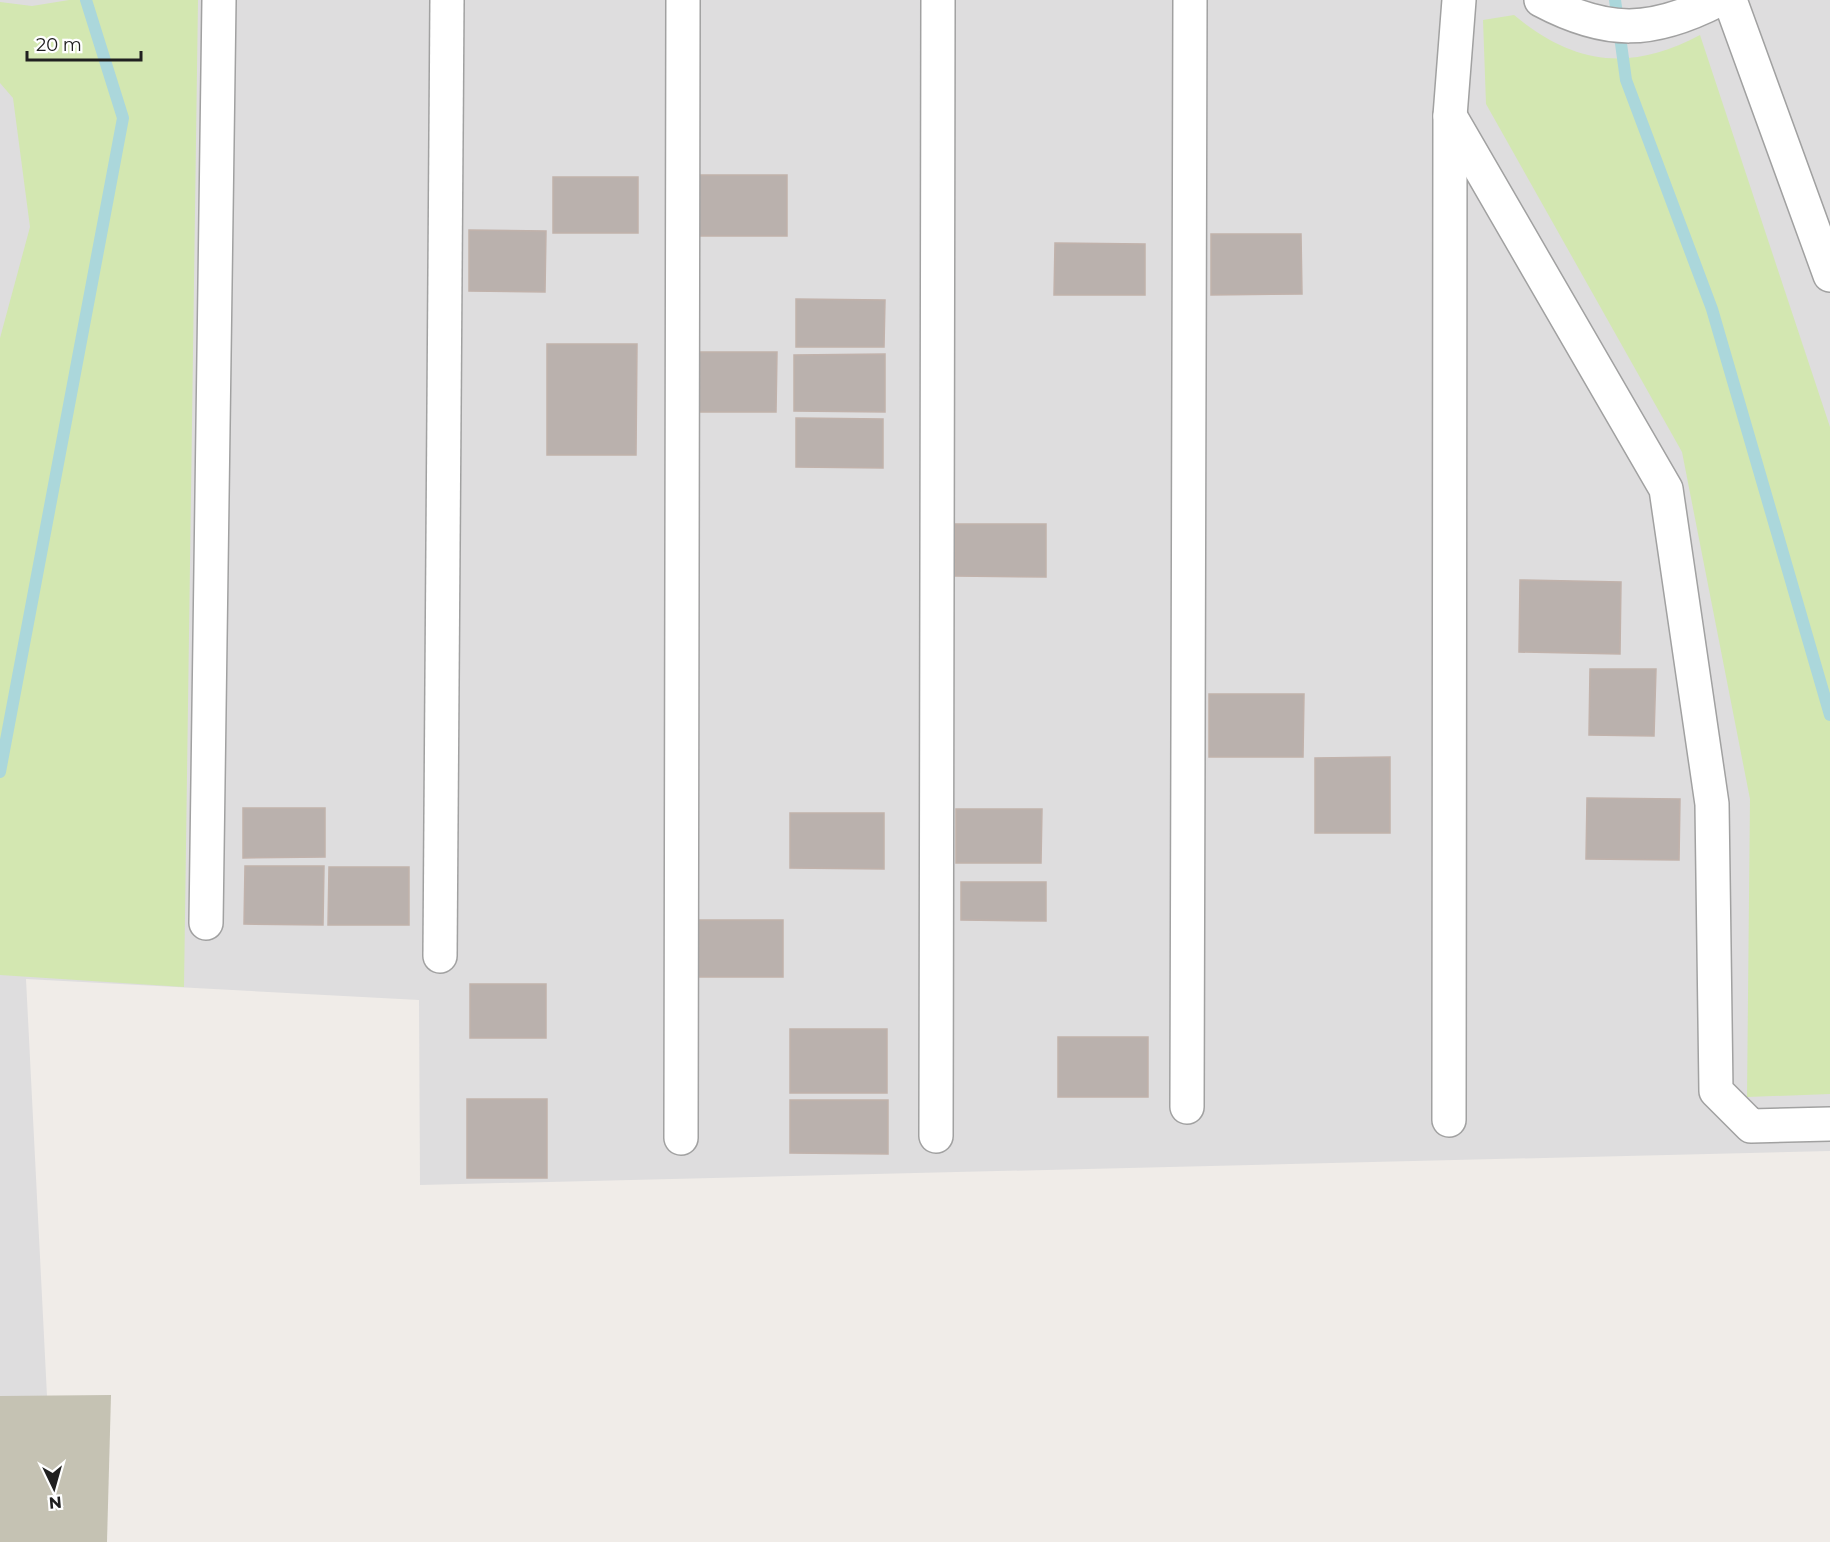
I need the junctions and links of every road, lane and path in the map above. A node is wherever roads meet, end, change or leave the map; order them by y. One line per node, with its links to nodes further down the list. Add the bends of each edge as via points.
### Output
1 (219, 0): 12 (street)
2 (447, 0): 13 (street)
3 (683, 0): 18 (street)
4 (938, 0): 17 (street)
5 (1190, 0): 14 (street)
6 (1459, 0): 10 (street)
7 (1541, 0): 9 (street, via 1568,14 1628,26 1660,24)
8 (1730, 0): 11 (street)
9 (1704, 7)
10 (1450, 116): 15 (street); 16 (street, via 1666,489 1712,804 1716,1091 1751,1126)
11 (1830, 274)
12 (206, 923)
13 (440, 956)
14 (1187, 1107)
15 (1449, 1120)
16 (1830, 1124)
17 (936, 1136)
18 (681, 1138)

